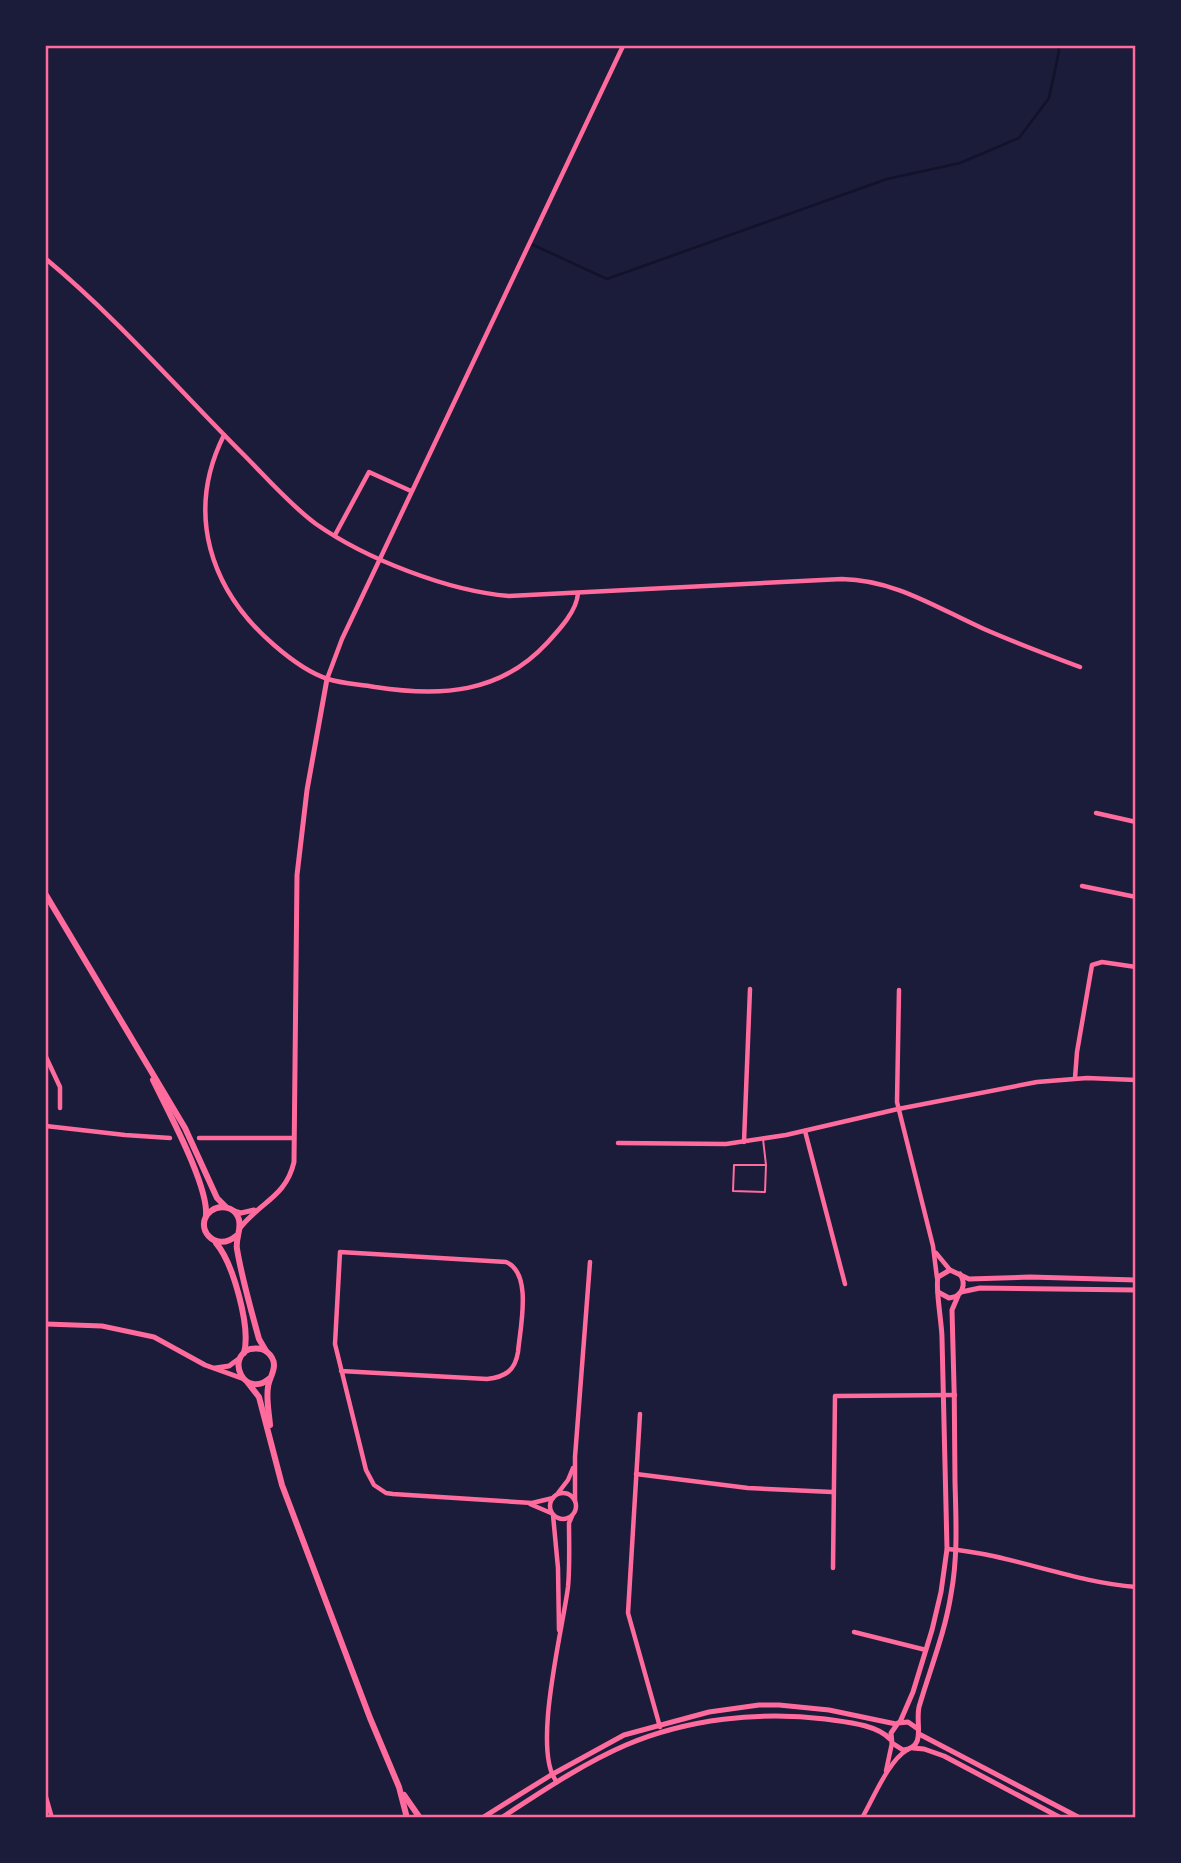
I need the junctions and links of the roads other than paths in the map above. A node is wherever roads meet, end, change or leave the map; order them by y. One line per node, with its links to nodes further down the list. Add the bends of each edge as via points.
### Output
1 (622, 46): 4 (street)
2 (46, 259): 3 (street, via 118,323)
3 (224, 435): 5 (street, via 305,515); 9 (street, via 211,465 205,497 207,535 220,577 260,632)
4 (411, 491): 5 (street, via 369,472); 6 (street)
5 (335, 535): 6 (street)
6 (380, 559): 7 (street, via 484,593); 9 (street)
7 (578, 593): 8 (street, via 867,580 920,597 986,630); 9 (street, via 572,610 534,656 482,685 416,692)
8 (1080, 667)
9 (327, 679): 28 (street, via 296,885)
10 (1096, 813): 11 (street)
11 (1136, 822)
12 (1082, 886): 14 (street)
13 (46, 895): 18 (main road)
14 (1136, 897)
15 (1136, 967): 20 (street, via 1092,965)
16 (750, 989): 30 (street)
17 (899, 990): 23 (street)
18 (125, 1026): 33 (main road); 36 (main road, via 179,1131)
19 (46, 1057): 22 (street, via 60,1087)
20 (1075, 1079): 21 (street); 23 (street, via 1011,1086)
21 (1136, 1080)
22 (60, 1108)
23 (898, 1109): 25 (street); 40 (street)
24 (46, 1126): 26 (street)
25 (805, 1131): 29 (street); 45 (street)
26 (170, 1138)
27 (199, 1138): 28 (street)
28 (294, 1138): 34 (street, via 289,1179)
29 (763, 1139): 30 (street); 32 (lane)
30 (744, 1142): 31 (street)
31 (618, 1143)
32 (766, 1165): 32 (lane, via 734,1165 733,1191 765,1192)
33 (226, 1207): 35 (main road); 36 (main road)
34 (260, 1208): 35 (street); 37 (street)
35 (234, 1211): 37 (main road)
36 (206, 1216): 39 (main road, via 206,1233)
37 (240, 1228): 38 (main road)
38 (236, 1236): 39 (main road, via 226,1242); 50 (main road)
39 (214, 1241): 51 (main road, via 224,1254 239,1299 247,1342)
40 (933, 1246): 42 (street); 46 (street)
41 (590, 1262): 60 (street)
42 (950, 1270): 43 (street); 46 (street, via 941,1273)
43 (959, 1274): 44 (street, via 969,1279); 48 (street, via 964,1283)
44 (1136, 1280)
45 (845, 1284)
46 (936, 1287): 48 (street, via 948,1298); 56 (street)
47 (1136, 1290): 48 (street, via 981,1288)
48 (959, 1294): 57 (street, via 952,1310)
49 (46, 1324): 52 (street, via 102,1326 153,1337)
50 (266, 1351): 51 (main road, via 254,1348); 54 (main road, via 274,1367)
51 (242, 1356): 52 (street, via 229,1366); 55 (main road, via 238,1369)
52 (212, 1368): 55 (street)
53 (341, 1371): 53 (street, via 334,1334 340,1252 506,1262 520,1274 518,1352 514,1367 503,1376); 65 (street, via 369,1480 379,1490)
54 (270, 1378): 55 (main road, via 260,1384); 59 (main road, via 267,1398)
55 (246, 1381): 59 (main road, via 259,1397)
56 (944, 1395): 57 (street); 62 (street, via 835,1396); 68 (street)
57 (955, 1395): 69 (street)
58 (640, 1414): 61 (street)
59 (272, 1444): 84 (main road, via 282,1485)
60 (575, 1457): 63 (street, via 568,1480); 64 (street)
61 (636, 1474): 62 (street, via 748,1488); 76 (street, via 628,1613)
62 (832, 1492): 70 (street)
63 (554, 1497): 64 (street, via 567,1494); 65 (street); 66 (street)
64 (575, 1501): 67 (street)
65 (516, 1502): 66 (street)
66 (552, 1514): 67 (street, via 561,1519); 74 (street, via 559,1590)
67 (572, 1516): 74 (street)
68 (947, 1549): 69 (street); 73 (street, via 942,1592)
69 (956, 1550): 71 (street); 77 (street, via 948,1610 919,1709)
70 (833, 1568)
71 (1136, 1587)
72 (854, 1632): 73 (street)
73 (926, 1650): 75 (street)
74 (557, 1659): 81 (street, via 546,1742)
75 (898, 1723): 76 (street, via 779,1705 735,1707); 77 (street, via 908,1722); 79 (street)
76 (659, 1724): 78 (street); 81 (street, via 624,1735)
77 (918, 1732): 80 (street, via 918,1742); 93 (street)
78 (663, 1733): 79 (street, via 736,1717 778,1715 860,1726); 83 (street, via 627,1744)
79 (892, 1741): 80 (street, via 899,1749); 82 (street)
80 (910, 1749): 82 (street, via 896,1758); 92 (street, via 944,1756)
81 (551, 1775): 83 (street); 89 (street)
82 (884, 1779): 91 (street)
83 (557, 1782): 90 (street)
84 (400, 1787): 87 (main road); 88 (main road)
85 (46, 1797): 86 (street)
86 (51, 1818)
87 (407, 1818)
88 (420, 1818)
89 (482, 1818)
90 (501, 1818)
91 (862, 1818)
92 (1061, 1818)
93 (1080, 1818)

